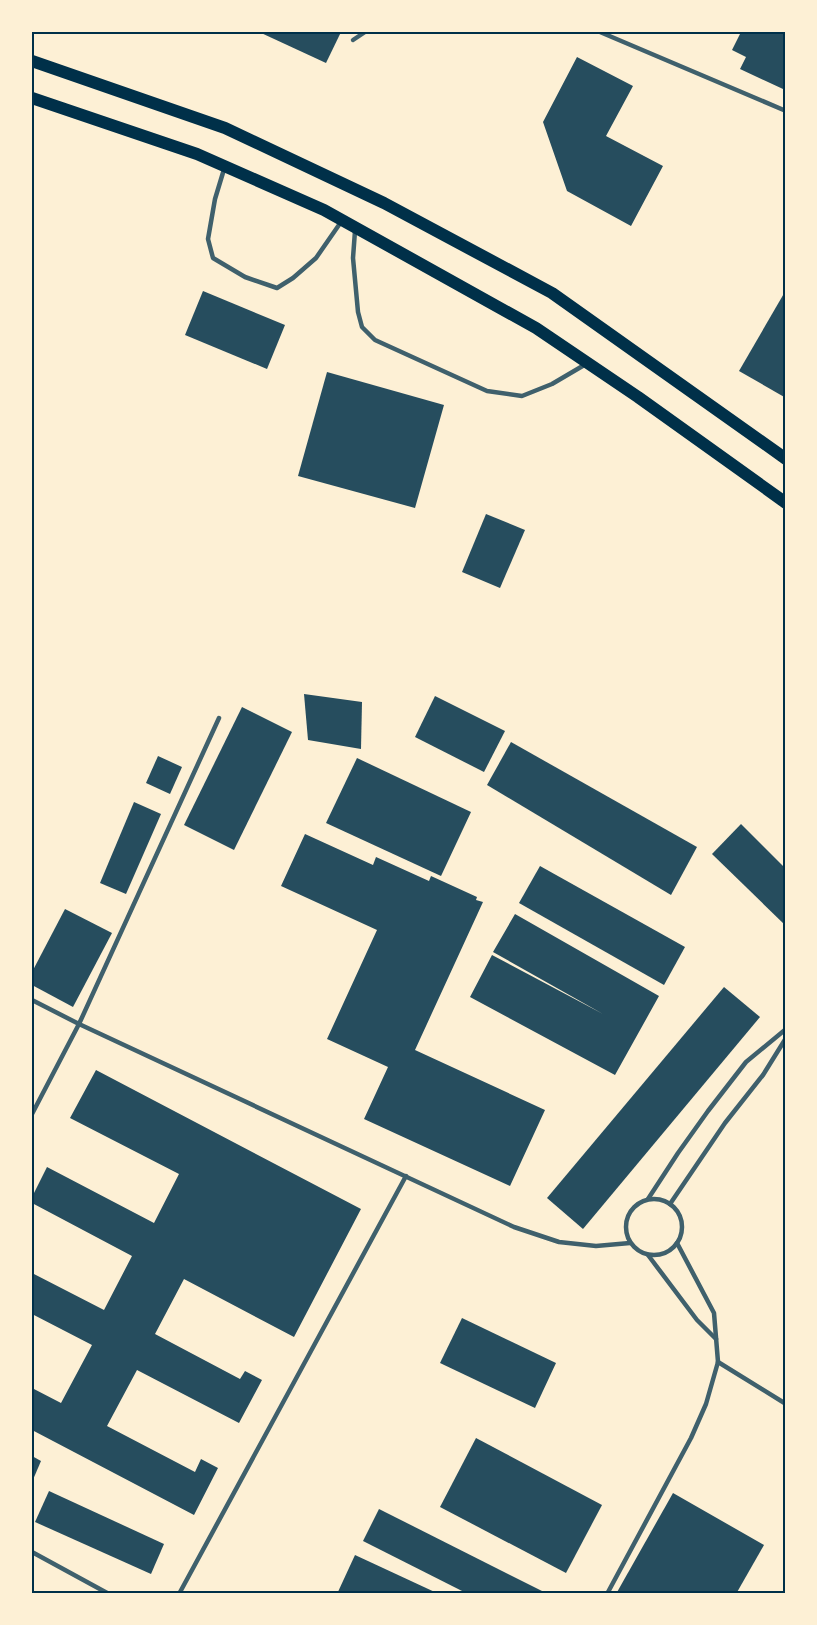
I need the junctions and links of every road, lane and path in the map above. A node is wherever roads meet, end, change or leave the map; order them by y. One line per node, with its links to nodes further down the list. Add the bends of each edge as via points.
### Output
1 (365, 32): 3 (lane)
2 (600, 32): 6 (lane)
3 (353, 40)
4 (32, 61): 11 (main road, via 225,128 384,203 552,293)
5 (32, 98): 7 (main road)
6 (786, 111)
7 (225, 166): 8 (main road); 8 (lane, via 214,199 208,239 213,258 245,277 277,288 316,258)
8 (342, 220): 9 (main road)
9 (356, 228): 10 (main road, via 536,328); 10 (lane, via 353,258 358,312 362,327 375,340 487,391 522,396)
10 (588, 363): 12 (main road)
11 (786, 459)
12 (786, 503)
13 (219, 718): 15 (lane)
14 (32, 1000): 15 (lane)
15 (79, 1024): 18 (lane); 19 (lane)
16 (786, 1029): 20 (lane, via 746,1062)
17 (786, 1038): 21 (lane)
18 (32, 1114)
19 (406, 1176): 22 (lane, via 514,1227 559,1242 596,1246); 30 (lane)
20 (648, 1199): 21 (lane); 22 (lane, via 630,1211 626,1232)
21 (670, 1204): 23 (lane, via 682,1222)
22 (630, 1243): 24 (lane)
23 (677, 1243): 24 (lane, via 670,1251); 25 (lane, via 714,1313)
24 (648, 1255): 25 (lane)
25 (716, 1339): 26 (lane)
26 (718, 1362): 27 (lane); 31 (lane, via 691,1438)
27 (786, 1404)
28 (32, 1552): 29 (lane)
29 (109, 1593)
30 (179, 1593)
31 (607, 1593)

